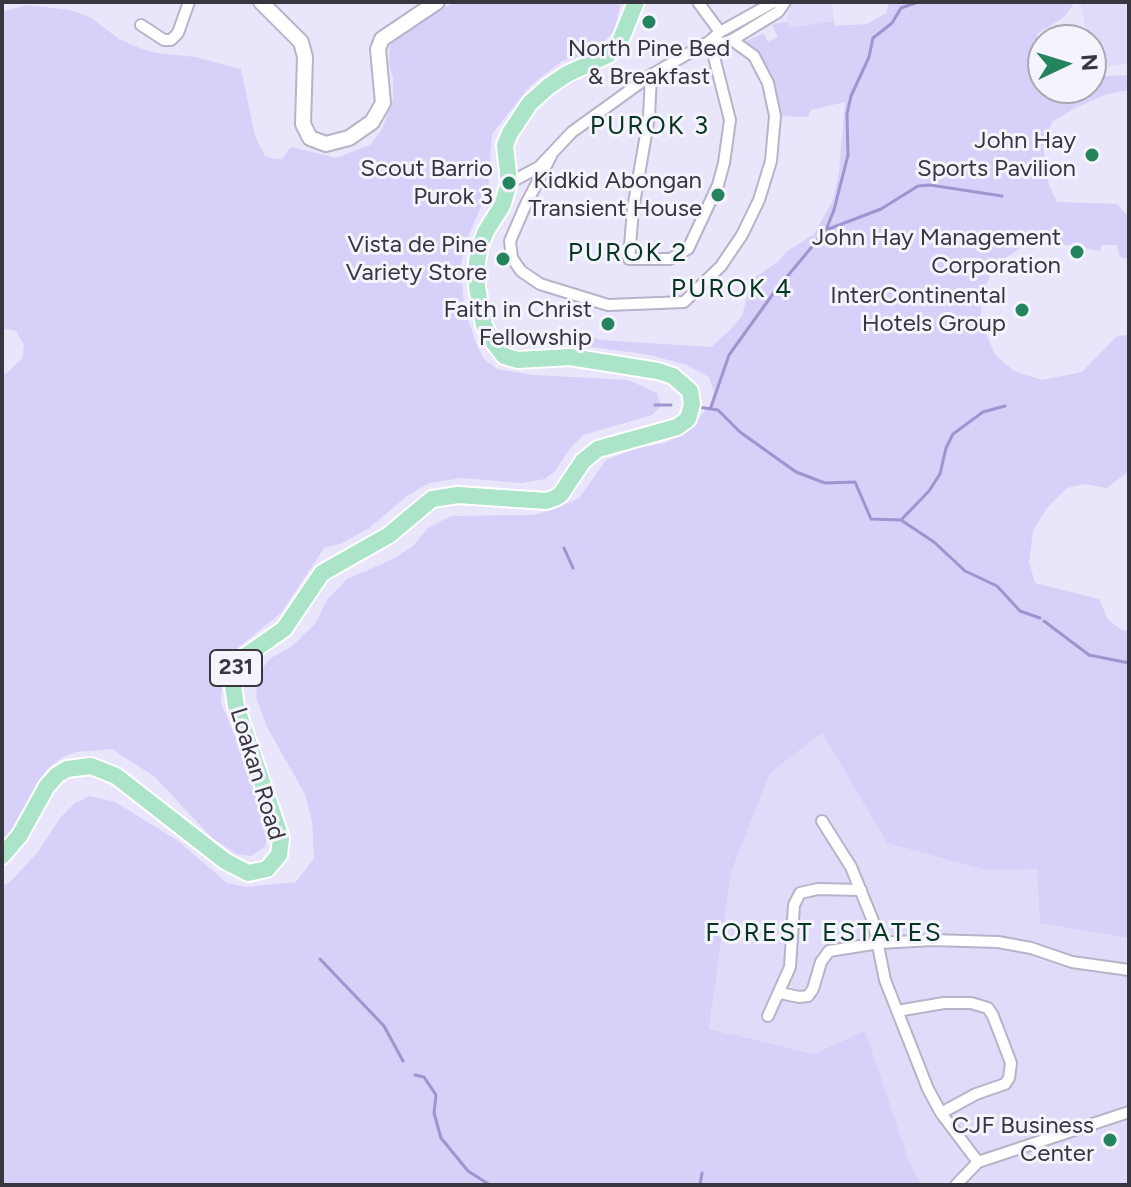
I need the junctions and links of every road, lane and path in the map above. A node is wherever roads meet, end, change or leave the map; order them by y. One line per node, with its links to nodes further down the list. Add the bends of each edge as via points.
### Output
1 (189, 2): 8 (street, via 171,40)
2 (261, 2): 3 (street, via 301,42 303,124 310,138 326,144 349,138 372,122 383,103 378,49 382,39)
3 (437, 2)
4 (636, 2): 14 (main road, Loakan Road / 231, via 619,44 549,86 516,122 505,145)
5 (698, 2): 9 (street)
6 (774, 2): 9 (street)
7 (785, 2): 10 (street, via 778,12)
8 (141, 25)
9 (720, 32): 11 (street)
10 (732, 40): 11 (street); 13 (street, via 754,56 768,83 775,116 771,161 742,235 721,266 684,302 608,305 540,284 521,271 510,241)
11 (710, 41): 12 (street); 12 (street, via 730,120 718,185 688,249 670,259 629,259)
12 (651, 75): 13 (street, via 572,132)
13 (551, 156): 14 (street)
14 (509, 183): 16 (main road, Loakan Road / 231, via 477,261 484,325 497,348 518,360 570,357 673,376 686,385 692,408 688,419 589,455 561,494 546,501 458,495 432,499 389,535 332,565 314,581 284,629 244,657 232,680 281,838 279,855 267,869 248,873 225,861 116,776 91,766 57,775)
15 (822, 821): 17 (street)
16 (2, 856)
17 (861, 890): 18 (street); 20 (street, via 800,893 794,905 790,967)
18 (879, 943): 19 (street, via 998,942 1072,962); 20 (street, via 829,951 808,996); 21 (street)
19 (1129, 970)
20 (780, 993): 22 (street)
21 (897, 1011): 24 (street); 24 (street, via 971,1003 988,1008 993,1016 1011,1063 1009,1078)
22 (768, 1016)
23 (1129, 1112): 25 (street)
24 (941, 1113): 25 (street)
25 (978, 1162): 26 (street)
26 (956, 1185)

